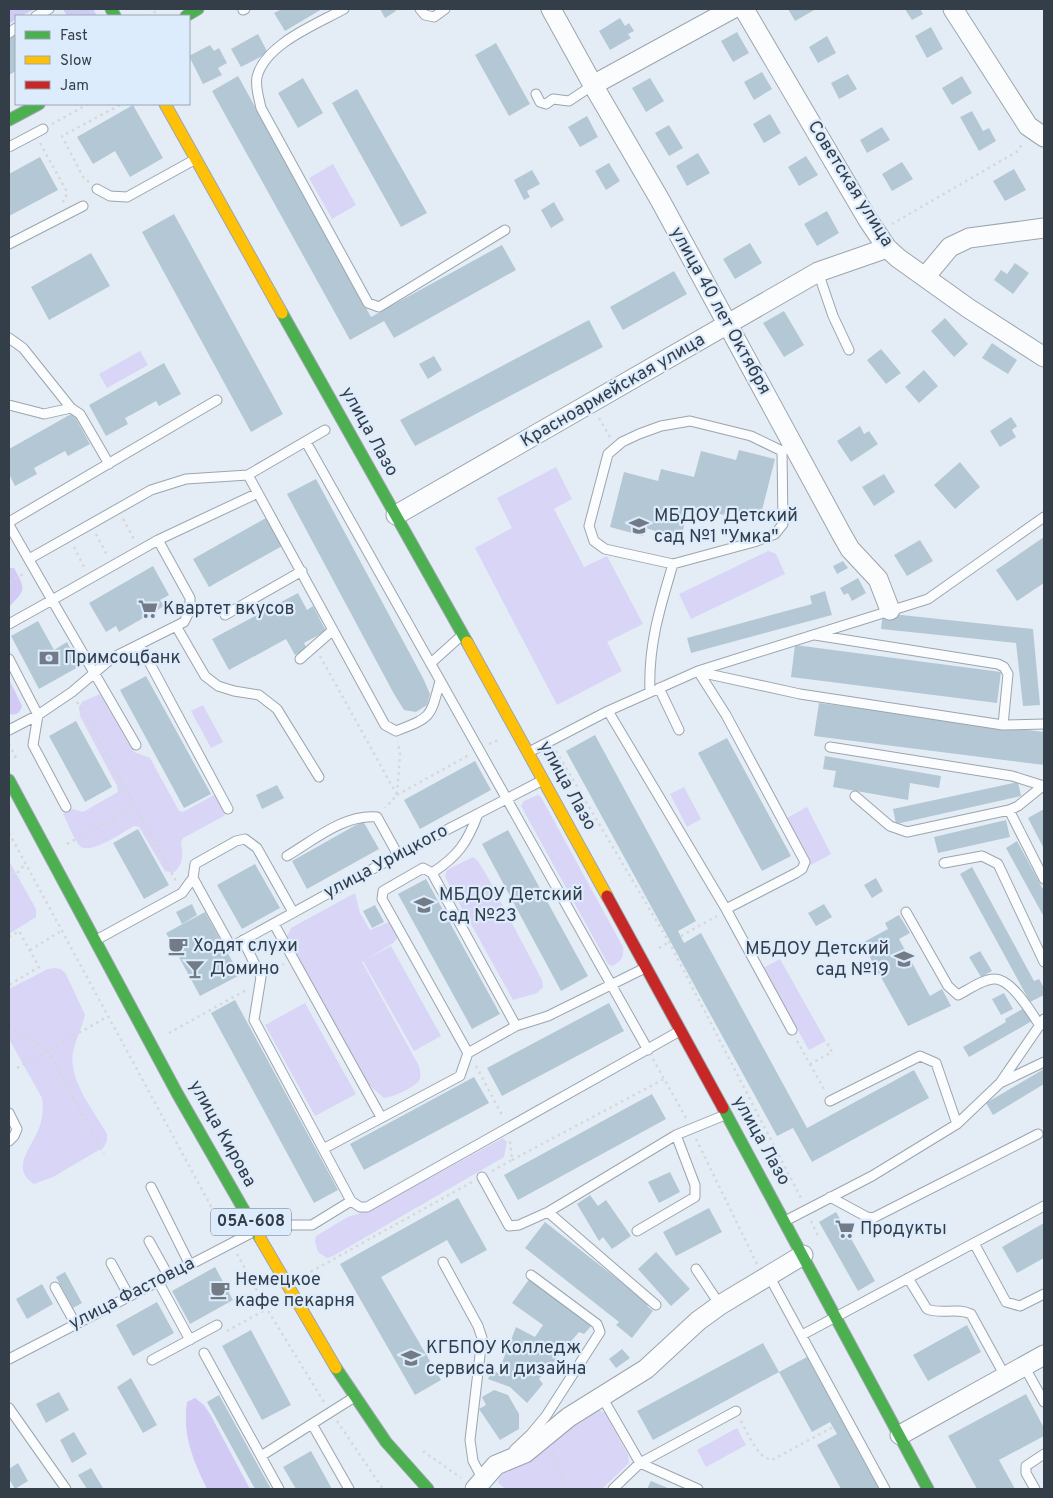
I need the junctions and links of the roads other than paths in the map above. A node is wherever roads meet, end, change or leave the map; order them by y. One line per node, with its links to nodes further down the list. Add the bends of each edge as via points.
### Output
1 (344, 9): 20 (lane, via 289,39 271,55 261,68 257,91 261,108 368,303 379,306)
2 (420, 9): 3 (lane, via 424,15 434,17)
3 (445, 9)
4 (552, 9): 8 (street, улица 40 лет Октября)
5 (732, 9): 8 (street)
6 (744, 9): 21 (street, Советская улица)
7 (953, 9): 14 (street, via 1028,126)
8 (593, 85): 9 (lane, via 569,101 553,99 546,104 540,102); 25 (street, улица 40 лет Октября)
9 (536, 94)
10 (37, 105): 12 (main road)
11 (166, 105): 16 (main road, улица Лазо)
12 (9, 120)
13 (39, 131): 15 (lane)
14 (1044, 137)
15 (9, 148)
16 (197, 158): 17 (lane, via 127,197 110,196); 38 (main road, улица Лазо)
17 (97, 189)
18 (82, 206): 22 (lane)
19 (1044, 228): 24 (street, via 969,238 950,247)
20 (505, 230)
21 (881, 240): 23 (street, Красноармейская улица); 24 (street, Советская улица)
22 (9, 244)
23 (818, 272): 25 (street, Красноармейская улица); 27 (lane)
24 (925, 277): 28 (street, Советская улица)
25 (729, 325): 34 (street, улица 40 лет Октября); 38 (street, Красноармейская улица)
26 (9, 338): 31 (lane, via 23,348)
27 (849, 350)
28 (1044, 357)
29 (218, 400): 35 (lane)
30 (9, 405): 31 (lane, via 44,414)
31 (71, 408): 35 (lane, via 80,414)
32 (326, 430): 33 (lane)
33 (306, 442): 36 (lane); 56 (lane)
34 (788, 448): 43 (lane, via 782,524 775,534); 43 (lane, via 690,421 639,434 608,454 590,526 594,541 605,549); 46 (street, улица 40 лет Октября, via 850,549 878,578)
35 (109, 464): 40 (lane)
36 (248, 475): 37 (lane); 42 (lane, via 170,482 69,536)
37 (258, 493): 41 (lane); 44 (lane)
38 (396, 515): 51 (main road, улица Лазо)
39 (1044, 517): 46 (lane, via 942,592 918,604)
40 (9, 524): 42 (lane)
41 (158, 540): 45 (lane); 49 (lane, via 190,598 190,610 184,622)
42 (32, 563): 45 (lane)
43 (673, 564): 60 (lane, via 651,649)
44 (302, 571): 47 (lane); 50 (lane)
45 (52, 600): 48 (lane); 58 (lane)
46 (890, 610): 52 (lane)
47 (225, 614)
48 (9, 624)
49 (176, 626): 53 (lane); 70 (lane, via 205,676 218,686 259,695 277,709)
50 (332, 630): 55 (lane); 59 (lane, via 379,716 385,725 396,731 424,720 432,712)
51 (463, 634): 56 (lane); 69 (main road, улица Лазо)
52 (812, 635): 57 (lane); 64 (lane, via 998,664 1008,674)
53 (140, 645): 58 (lane, via 112,658); 77 (lane)
54 (9, 659): 62 (lane)
55 (300, 659)
56 (431, 663): 59 (lane)
57 (698, 671): 60 (lane); 64 (lane, via 800,694); 86 (lane, via 726,715 805,862 796,873)
58 (96, 674): 62 (lane); 67 (lane)
59 (440, 682): 75 (lane)
60 (655, 690): 61 (lane); 66 (lane)
61 (608, 712): 69 (lane); 86 (lane)
62 (38, 715): 65 (lane); 76 (lane, via 33,745)
63 (1044, 724): 64 (lane)
64 (1003, 725)
65 (9, 730)
66 (678, 730)
67 (136, 745)
68 (830, 747): 73 (lane, via 1012,776)
69 (529, 752): 72 (main road, улица Лазо)
70 (320, 777)
71 (9, 780): 90 (main road, улица Кирова / 05А-608)
72 (543, 780): 75 (lane, улица Урицкого); 93 (main road, улица Лазо)
73 (1044, 786): 78 (lane)
74 (855, 796): 78 (lane, via 890,826 908,832)
75 (508, 798): 79 (lane, улица Урицкого); 94 (lane)
76 (66, 807)
77 (228, 809)
78 (1009, 810): 85 (lane)
79 (478, 814): 80 (lane, улица Урицкого); 83 (lane, via 469,838 452,860)
80 (398, 855): 81 (lane, via 377,817 364,816 351,818); 87 (lane, улица Урицкого)
81 (287, 856)
82 (944, 863): 92 (lane, via 982,856 998,864)
83 (432, 873): 96 (lane); 100 (lane, via 423,868 383,891 382,899)
84 (193, 878): 87 (lane, via 195,864 236,840 245,839 257,848); 90 (lane, via 182,893); 91 (lane, улица Урицкого, via 231,947)
85 (1044, 879)
86 (727, 910): 98 (lane)
87 (293, 912): 89 (lane, улица Урицкого)
88 (906, 912): 95 (lane, via 948,986 958,995 990,980 1003,981)
89 (274, 924): 91 (lane, улица Урицкого); 106 (lane)
90 (96, 940): 119 (main road, улица Кирова / 05А-608)
91 (243, 940): 111 (lane, via 261,977 254,1020)
92 (1044, 962)
93 (646, 967): 94 (lane); 97 (main road, улица Лазо)
94 (613, 985): 96 (lane, via 548,1016); 99 (lane)
95 (1042, 1022): 102 (lane)
96 (516, 1026): 100 (lane)
97 (680, 1030): 99 (lane); 105 (main road, улица Лазо)
98 (792, 1030)
99 (648, 1050): 115 (lane, via 367,1207)
100 (468, 1053): 106 (lane, via 460,1076)
101 (1044, 1062): 102 (lane)
102 (1000, 1083): 107 (lane)
103 (830, 1101): 107 (lane, via 920,1056 936,1063)
104 (9, 1114): 110 (lane, via 16,1129)
105 (727, 1114): 109 (lane); 118 (main road, улица Лазо)
106 (381, 1117): 111 (lane)
107 (957, 1124): 114 (lane, via 872,1176)
108 (1038, 1134): 114 (lane, via 873,1218)
109 (676, 1135): 117 (lane); 120 (lane, via 696,1186 695,1197)
110 (9, 1141)
111 (323, 1148): 115 (lane)
112 (482, 1176): 117 (lane, via 509,1226)
113 (151, 1187): 126 (lane)
114 (830, 1197): 118 (lane)
115 (351, 1201): 119 (lane, улица Фастовца, via 312,1225 276,1225)
116 (1044, 1206): 122 (lane)
117 (548, 1212): 136 (lane)
118 (785, 1221): 123 (main road, улица Лазо)
119 (255, 1231): 126 (lane, улица Фастовца); 149 (main road, улица Кирова / 05А-608)
120 (637, 1232)
121 (149, 1241): 128 (lane)
122 (974, 1243): 131 (lane); 134 (lane, via 1006,1302 1020,1306)
123 (803, 1254): 130 (street); 138 (main road, улица Лазо)
124 (443, 1262): 160 (lane, via 482,1338 470,1440)
125 (111, 1263): 135 (lane)
126 (190, 1265): 128 (lane, улица Фастовца)
127 (696, 1269): 137 (lane)
128 (168, 1275): 132 (lane, улица Фастовца)
129 (531, 1275): 159 (lane, via 597,1324 600,1332 546,1416 522,1444)
130 (766, 1276): 137 (street); 141 (lane)
131 (908, 1278): 138 (lane); 148 (lane, via 927,1309 944,1313 963,1310 970,1314)
132 (158, 1281): 135 (lane, улица Фастовца); 142 (lane)
133 (55, 1287): 139 (lane)
134 (1044, 1294)
135 (129, 1296): 139 (lane, улица Фастовца)
136 (656, 1305)
137 (720, 1305): 150 (street, via 646,1369)
138 (836, 1316): 141 (lane); 155 (main road, улица Лазо)
139 (74, 1323): 145 (lane, улица Фастовца)
140 (217, 1325): 142 (lane)
141 (802, 1336): 167 (lane)
142 (190, 1340): 146 (lane)
143 (204, 1353): 157 (lane)
144 (1044, 1355): 147 (street)
145 (9, 1359)
146 (152, 1360)
147 (1024, 1366): 148 (street); 151 (lane)
148 (1005, 1376): 155 (street)
149 (355, 1397): 154 (lane); 164 (main road, улица Кирова / 05А-608, via 407,1469)
150 (602, 1397): 158 (lane); 159 (street, via 569,1417 525,1453)
151 (1044, 1402)
152 (9, 1408): 161 (lane)
153 (736, 1411): 158 (lane)
154 (312, 1424): 157 (lane); 163 (lane)
155 (900, 1435): 168 (main road, улица Лазо)
156 (1044, 1454): 169 (lane, via 1026,1466 1026,1473)
157 (261, 1456): 162 (lane)
158 (640, 1463): 165 (lane); 166 (lane)
159 (496, 1465): 160 (street)
160 (479, 1484)
161 (66, 1489)
162 (279, 1489)
163 (349, 1489)
164 (428, 1489)
165 (613, 1489)
166 (698, 1489)
167 (885, 1489)
168 (928, 1489)
169 (1035, 1489)

